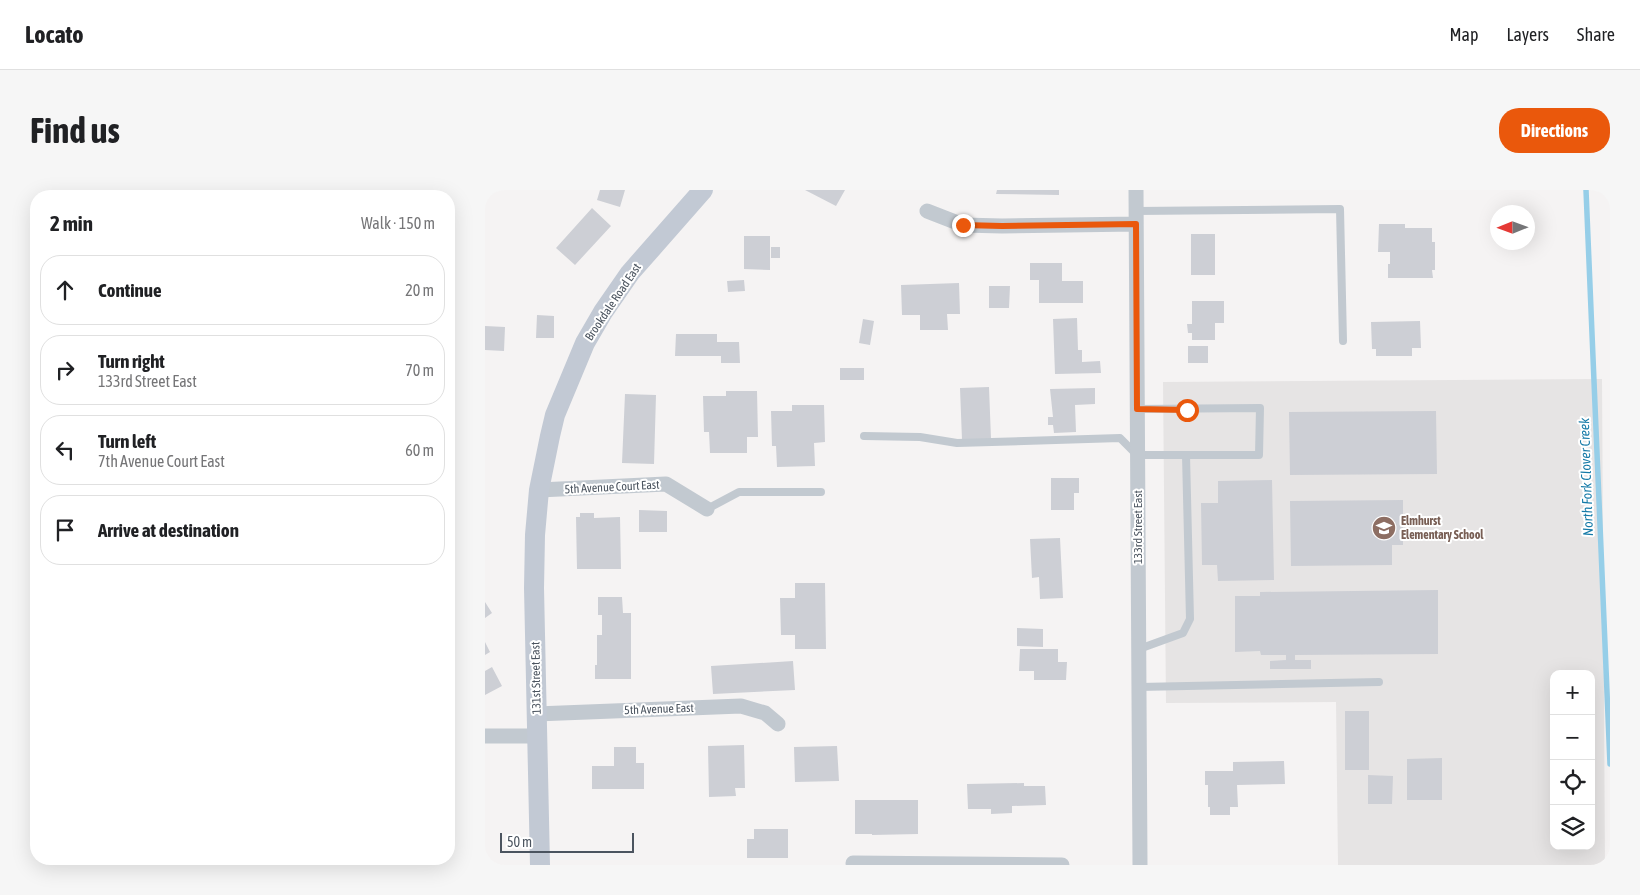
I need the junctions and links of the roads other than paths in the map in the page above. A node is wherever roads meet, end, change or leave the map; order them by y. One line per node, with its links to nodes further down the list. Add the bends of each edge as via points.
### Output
1 (703, 190): 10 (main road, Brookdale Road East, via 630,273 585,343 555,415)
2 (1136, 190): 4 (street, 133rd Street East)
3 (927, 211): 4 (street, via 963,225 1002,226)
4 (1136, 217): 5 (lane, via 1340,209); 6 (street, 133rd Street East)
5 (1343, 341)
6 (1137, 409): 8 (street, 133rd Street East); 9 (lane, via 1260,408 1259,455)
7 (864, 436): 8 (lane, via 920,437 957,443 1119,438)
8 (1137, 455): 9 (lane); 13 (street, 133rd Street East)
9 (1187, 455): 13 (lane, via 1190,619 1183,633)
10 (539, 490): 12 (street, 5th Avenue Court East, via 666,484); 16 (main road, 131st Street East, via 534,588)
11 (821, 492): 12 (lane, via 739,492)
12 (707, 509)
13 (1139, 649): 15 (street, 133rd Street East)
14 (1379, 682): 15 (lane)
15 (1139, 688): 23 (street, 133rd Street East)
16 (536, 714): 17 (street, 5th Avenue East, via 741,706 765,713); 19 (main road, 131st Street East)
17 (778, 724)
18 (485, 736): 19 (street)
19 (537, 736): 21 (main road, 131st Street East)
20 (853, 863): 22 (street)
21 (540, 865)
22 (1062, 865)
23 (1140, 865)

